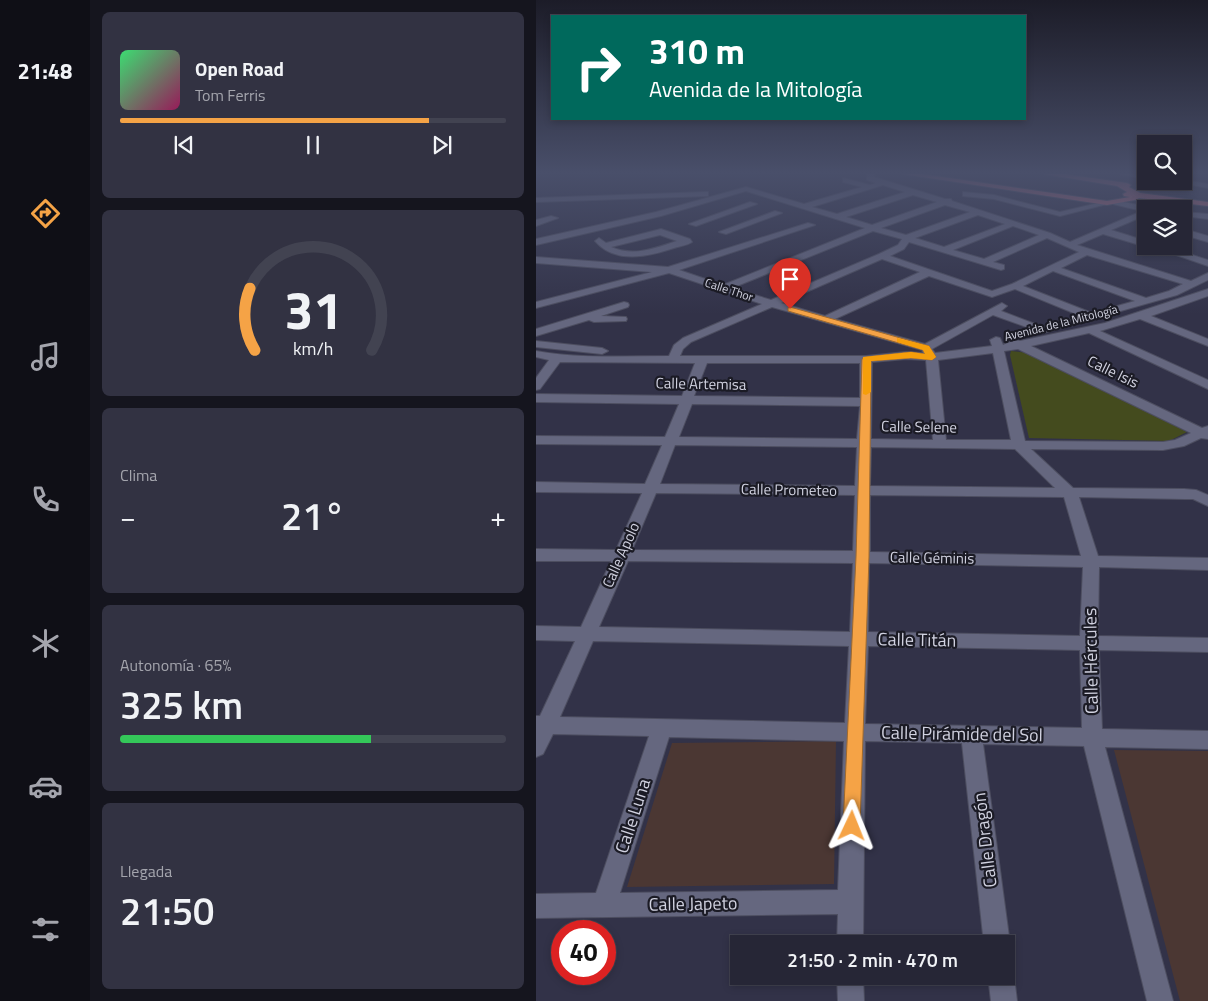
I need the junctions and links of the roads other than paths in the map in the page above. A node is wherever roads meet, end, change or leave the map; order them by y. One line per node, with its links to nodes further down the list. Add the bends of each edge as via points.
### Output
1 (629, 221): 20 (street)
2 (703, 221): 10 (street)
3 (706, 221): 4 (street, via 726,231)
4 (754, 221)
5 (849, 221): 13 (street)
6 (893, 221): 13 (street)
7 (954, 221): 17 (street)
8 (1003, 221): 11 (street)
9 (1126, 221): 14 (street)
10 (693, 224)
11 (1012, 224): 16 (street); 23 (street)
12 (812, 225): 34 (street)
13 (872, 228): 17 (street); 39 (street)
14 (1104, 231): 19 (street); 21 (street)
15 (1192, 234): 18 (street)
16 (1047, 235): 21 (street); 29 (street)
17 (907, 238): 23 (street); 26 (street, via 901,247)
18 (1208, 238)
19 (1137, 241)
20 (536, 242)
21 (1070, 245): 24 (street)
22 (600, 249): 22 (street, via 635,254 690,243 661,232); 28 (street)
23 (944, 250): 29 (street)
24 (1086, 252): 32 (street); 37 (street)
25 (1183, 255): 30 (street)
26 (882, 256): 35 (street); 44 (street)
27 (536, 260): 28 (street)
28 (566, 261): 33 (street); 34 (street)
29 (984, 262): 31 (street)
30 (1208, 263)
31 (1000, 267)
32 (1053, 268): 38 (street); 43 (street)
33 (536, 269)
34 (669, 270): 39 (street, Calle Thor); 45 (street)
35 (929, 272): 38 (street, via 988,293 998,293); 52 (street)
36 (1208, 276): 37 (street, Avenida de la Mitología)
37 (1192, 284): 40 (street, Avenida de la Mitología)
38 (1015, 286): 50 (street)
39 (723, 288): 44 (street, Calle Thor)
40 (1173, 292): 42 (street); 43 (street, Avenida de la Mitología)
41 (1208, 292): 42 (street, Avenida de la Mitología)
42 (1190, 299): 47 (street); 49 (street, Avenida de la Mitología)
43 (1146, 301): 50 (street, Avenida de la Mitología)
44 (772, 304): 52 (street, Calle Thor); 65 (street, via 687,340 678,347)
45 (536, 305)
46 (624, 305): 48 (street)
47 (1208, 306)
48 (608, 310): 51 (street); 51 (street, via 623,318)
49 (1140, 315): 54 (street, Avenida de la Mitología); 57 (street)
50 (1091, 316): 53 (street, Avenida de la Mitología)
51 (582, 318): 55 (street)
52 (826, 320): 60 (street, Calle Thor)
53 (1042, 330): 56 (street, Avenida de la Mitología); 60 (street, via 997,308)
54 (1088, 330): 59 (street, Avenida de la Mitología); 67 (street)
55 (536, 333)
56 (999, 342): 59 (street, Calle Isis); 60 (street, Avenida de la Mitología); 77 (street)
57 (1208, 343)
58 (536, 344): 65 (street, Avenida de la Mitología)
59 (1018, 345): 72 (street, Calle Isis)
60 (929, 352): 63 (street, Avenida de la Mitología); 76 (street)
61 (536, 354): 62 (street, Avenida de la Mitología)
62 (557, 358): 64 (street); 65 (street, Avenida de la Mitología); 68 (street)
63 (866, 359): 66 (street, Avenida de la Mitología); 71 (street)
64 (536, 360)
65 (673, 360): 66 (street, Avenida de la Mitología)
66 (702, 360): 70 (street, Calle Apolo)
67 (1208, 385)
68 (536, 386)
69 (536, 398): 70 (street, Calle Artemisa)
70 (687, 400): 71 (street, Calle Artemisa); 74 (street, Calle Apolo)
71 (866, 402): 75 (street)
72 (1206, 433): 77 (street, Calle Selene, via 1163,446)
73 (536, 440): 74 (street, Calle Selene)
74 (671, 440): 75 (street, Calle Selene); 79 (street, Calle Apolo)
75 (863, 442): 76 (street, Calle Selene); 80 (street)
76 (940, 443): 77 (street, Calle Selene)
77 (1019, 445): 81 (street, Calle Hércules)
78 (536, 487): 79 (street, Calle Prometeo)
79 (651, 488): 80 (street, Calle Prometeo); 84 (street, Calle Apolo)
80 (863, 491): 81 (street, Calle Prometeo); 85 (street)
81 (1070, 494): 82 (street, Calle Prometeo, via 1192,495); 86 (street, Calle Hércules)
82 (1208, 501)
83 (536, 555): 84 (street, Calle Géminis)
84 (622, 556): 85 (street, Calle Géminis); 89 (street, Calle Apolo)
85 (862, 557): 86 (street, Calle Géminis); 90 (street)
86 (1091, 561): 87 (street, Calle Géminis); 91 (street, Calle Hércules)
87 (1208, 564)
88 (536, 634): 89 (street, Calle Titán)
89 (586, 634): 90 (street, Calle Titán); 93 (street, Calle Apolo)
90 (860, 639): 91 (street, Calle Titán); 95 (street)
91 (1089, 642): 92 (street, Calle Titán); 97 (street, Calle Hércules)
92 (1208, 645)
93 (541, 725): 94 (street, Calle Pirámide del Sol); 99 (street, Calle Apolo)
94 (662, 728): 95 (street, Calle Pirámide del Sol); 101 (street, Calle Luna)
95 (854, 732): 96 (street, Calle Pirámide del Sol); 100 (street)
96 (972, 736): 97 (street, Calle Pirámide del Sol); 104 (street, Calle Dragón)
97 (1092, 736): 98 (street, Calle Pirámide del Sol); 109 (street, Calle Hércules)
98 (1208, 740)
99 (536, 748)
100 (850, 902): 101 (street, Calle Japeto); 103 (street)
101 (604, 905): 102 (street, Calle Japeto)
102 (536, 906)
103 (850, 935)
104 (996, 935)
105 (850, 985): 107 (street)
106 (1002, 985): 108 (street)
107 (851, 1001)
108 (1004, 1001)
109 (1160, 1001)

